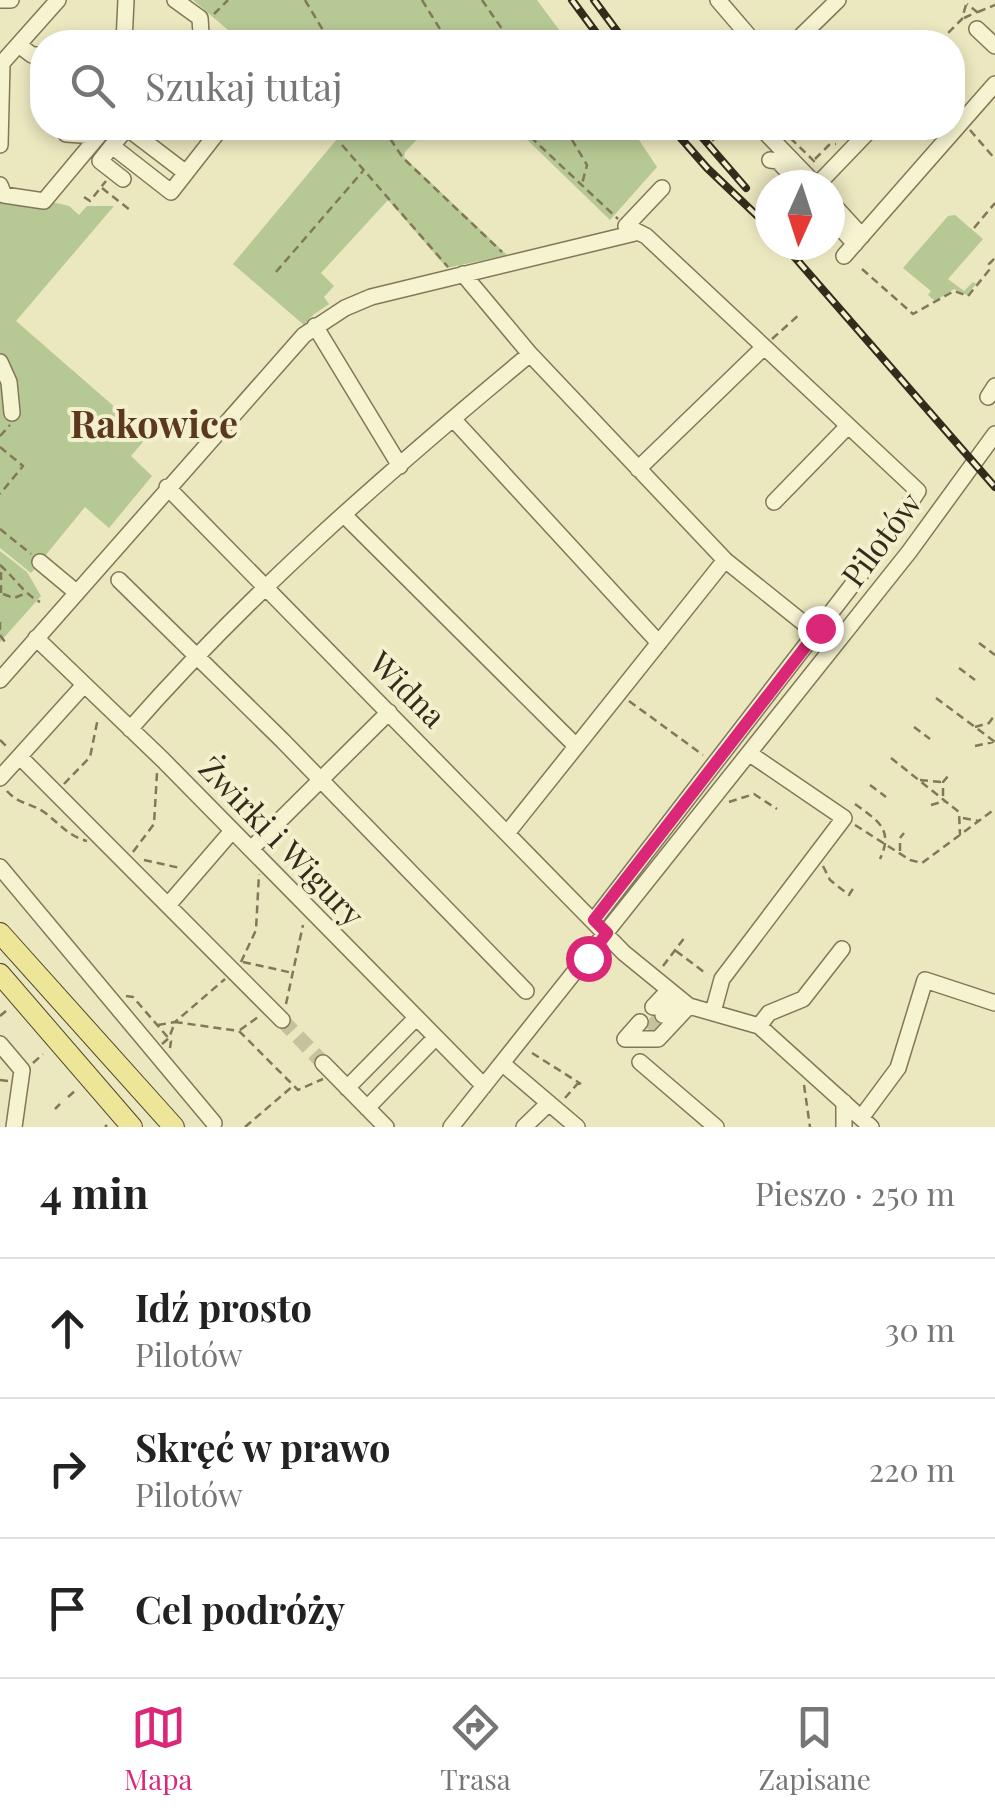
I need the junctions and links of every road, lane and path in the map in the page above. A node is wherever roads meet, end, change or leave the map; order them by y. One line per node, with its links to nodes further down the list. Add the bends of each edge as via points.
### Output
1 (0, 0): 2 (street)
2 (11, 0)
3 (58, 0): 19 (street)
4 (126, 0): 20 (street)
5 (176, 0): 21 (street, via 200,18)
6 (228, 0): 14 (path)
7 (306, 0): 22 (path)
8 (422, 0): 23 (path)
9 (482, 0): 24 (path)
10 (718, 0): 25 (street)
11 (838, 0): 26 (street)
12 (967, 2): 15 (path); 16 (path)
13 (995, 5): 16 (path)
14 (214, 14)
15 (962, 19): 16 (path); 18 (path)
16 (977, 21): 30 (street)
17 (947, 22): 18 (path)
18 (953, 27): 27 (path)
19 (33, 30)
20 (125, 30)
21 (201, 30)
22 (323, 30)
23 (441, 30)
24 (503, 30)
25 (744, 30)
26 (807, 30)
27 (949, 30)
28 (30, 34): 29 (street)
29 (20, 46): 31 (street); 47 (street, via 2,64)
30 (995, 46)
31 (30, 54)
32 (995, 84): 33 (street)
33 (965, 118)
34 (967, 127): 50 (path)
35 (94, 140): 60 (street, via 44,201 10,198)
36 (117, 140): 48 (street)
37 (143, 140): 58 (street)
38 (212, 140): 58 (street)
39 (391, 140): 74 (path)
40 (534, 140): 61 (path)
41 (572, 140): 61 (path, via 587,165)
42 (773, 140): 54 (street)
43 (787, 140): 55 (path)
44 (857, 140): 57 (street)
45 (946, 140): 73 (street)
46 (838, 144): 56 (path, via 829,145)
47 (0, 146)
48 (112, 146): 58 (street, via 171,192); 59 (street, via 100,162)
49 (342, 146): 52 (path)
50 (995, 159)
51 (770, 160): 53 (street)
52 (364, 170): 77 (path); 78 (path)
53 (795, 170)
54 (803, 170)
55 (806, 170)
56 (815, 170)
57 (821, 170)
58 (186, 172)
59 (123, 179)
60 (0, 184)
61 (582, 186): 68 (path)
62 (662, 188): 71 (street, via 626,226)
63 (84, 197): 66 (path, via 90,202 101,188)
64 (984, 204): 67 (path)
65 (995, 204): 67 (path)
66 (132, 208)
67 (990, 209): 69 (path)
68 (614, 216)
69 (974, 228)
70 (845, 229): 73 (street)
71 (635, 233): 77 (street); 87 (street, via 646,236)
72 (845, 235): 73 (street)
73 (854, 246)
74 (504, 256)
75 (995, 258): 84 (path, via 968,296 954,290)
76 (862, 268): 80 (path)
77 (456, 271): 86 (street, via 371,298); 88 (street)
78 (276, 272)
79 (889, 282): 80 (path)
80 (884, 288): 82 (path)
81 (910, 300): 82 (path)
82 (904, 306): 84 (path)
83 (801, 312): 87 (path)
84 (913, 314): 85 (path)
85 (910, 322)
86 (315, 326): 95 (street); 97 (street)
87 (764, 347): 92 (street); 96 (street)
88 (530, 354): 91 (street); 96 (street)
89 (0, 362): 90 (street)
90 (12, 413)
91 (454, 420): 95 (street); 116 (street)
92 (848, 426): 99 (street); 112 (street, Pilotów, via 918,491)
93 (995, 434): 137 (street, Pilotów)
94 (0, 447): 98 (path, via 23,466)
95 (400, 466): 100 (street)
96 (638, 469): 102 (street)
97 (167, 487): 106 (street, Widna); 107 (street)
98 (0, 494)
99 (774, 502)
100 (344, 515): 106 (street); 135 (street)
101 (0, 529): 103 (path)
102 (725, 560): 112 (street); 116 (street)
103 (40, 562): 107 (street)
104 (1, 566): 108 (path); 109 (path)
105 (119, 580): 119 (street)
106 (264, 586): 119 (street); 127 (street, Widna)
107 (76, 592): 114 (street)
108 (0, 593): 109 (path)
109 (26, 594): 110 (path)
110 (44, 612)
111 (0, 622): 113 (path)
112 (816, 632): 141 (street, Pilotów)
113 (0, 633): 115 (path)
114 (36, 638): 121 (street); 123 (street, Żwirki i Wigury)
115 (5, 642)
116 (659, 643): 124 (street)
117 (979, 643): 118 (path)
118 (995, 654)
119 (195, 656): 132 (street); 143 (street)
120 (959, 668): 122 (path)
121 (0, 680)
122 (975, 680)
123 (84, 685): 126 (street, Żwirki i Wigury); 138 (street)
124 (619, 694): 135 (street); 141 (path)
125 (936, 698): 131 (path)
126 (105, 706): 132 (street, Żwirki i Wigury); 148 (path, via 90,757)
127 (389, 712): 143 (street); 161 (street, Widna)
128 (994, 716): 129 (path)
129 (989, 723): 131 (path); 133 (path)
130 (914, 727): 134 (path)
131 (975, 728): 133 (path)
132 (130, 729): 140 (street, Żwirki i Wigury)
133 (990, 738): 136 (path, via 995,742)
134 (930, 739)
135 (576, 746): 161 (street)
136 (975, 746)
137 (750, 754): 158 (street); 179 (street, Pilotów)
138 (22, 758): 145 (street); 148 (street)
139 (890, 758): 144 (path)
140 (162, 760): 160 (street, Żwirki i Wigury); 170 (path, via 150,835)
141 (715, 764): 177 (street, Pilotów)
142 (950, 775): 146 (path)
143 (321, 780): 168 (street); 189 (street)
144 (919, 780): 146 (path); 150 (path)
145 (2, 782): 167 (path, via 16,801 42,810 71,836)
146 (943, 782): 150 (path)
147 (870, 785): 149 (path)
148 (56, 792): 167 (street)
149 (886, 797)
150 (945, 800): 153 (path); 156 (path)
151 (728, 801): 154 (path, via 754,794)
152 (855, 804): 163 (path)
153 (931, 804)
154 (777, 809)
155 (995, 809): 157 (path)
156 (961, 817): 157 (path); 164 (path)
157 (980, 821): 164 (path)
158 (848, 824): 159 (path); 159 (path); 194 (street, via 722,979)
159 (860, 828): 166 (path)
160 (232, 831): 168 (street, Żwirki i Wigury); 176 (street)
161 (508, 832): 177 (street, Widna)
162 (904, 833): 165 (path)
163 (887, 835): 165 (path); 166 (path)
164 (960, 836): 169 (path, via 922,862)
165 (900, 838): 169 (path)
166 (883, 840): 169 (path); 172 (path)
167 (106, 841): 170 (street)
168 (251, 849): 197 (street, Żwirki i Wigury)
169 (900, 853)
170 (126, 858): 174 (path); 176 (street)
171 (824, 858): 175 (path, via 830,880 849,894)
172 (880, 858)
173 (0, 867): 222 (street)
174 (192, 870)
175 (854, 888)
176 (170, 904): 195 (street)
177 (594, 920): 179 (street, Widna)
178 (303, 925): 187 (path)
179 (607, 933): 190 (street, Widna); 207 (street, Pilotów)
180 (685, 937): 183 (path)
181 (4, 946): 225 (main road)
182 (842, 949): 199 (street, via 804,999 768,1012)
183 (675, 950): 185 (path); 186 (path)
184 (241, 962): 187 (path)
185 (659, 971)
186 (704, 972)
187 (293, 973): 195 (path)
188 (0, 974): 224 (main road)
189 (526, 991)
190 (678, 998): 192 (street); 194 (street); 200 (street, via 658,1039)
191 (995, 1003): 221 (street, via 926,980 898,1068)
192 (658, 1011)
193 (6, 1012): 196 (path)
194 (713, 1012): 199 (street)
195 (276, 1014): 201 (path)
196 (0, 1016)
197 (416, 1018): 202 (street, Żwirki i Wigury); 213 (street)
198 (175, 1022): 201 (path)
199 (759, 1026): 216 (street)
200 (643, 1030)
201 (239, 1031): 211 (path)
202 (435, 1038): 212 (street, Żwirki i Wigury); 219 (street)
203 (0, 1044): 223 (street, via 22,1070)
204 (532, 1053): 217 (path, via 580,1083)
205 (44, 1054): 208 (path)
206 (640, 1062): 231 (street)
207 (502, 1064): 212 (street, Pilotów); 217 (street)
208 (29, 1068)
209 (328, 1069): 211 (path, via 298,1090); 213 (street)
210 (802, 1074): 232 (path)
211 (293, 1086): 226 (path)
212 (484, 1086): 228 (street, Pilotów)
213 (347, 1088): 219 (street)
214 (76, 1090): 215 (path)
215 (68, 1097)
216 (844, 1102): 221 (street); 233 (street)
217 (555, 1103): 229 (street); 230 (street)
218 (60, 1104): 220 (path)
219 (367, 1108): 227 (street)
220 (55, 1109)
221 (866, 1122)
222 (214, 1123)
223 (14, 1127)
224 (132, 1127)
225 (174, 1127)
226 (246, 1127)
227 (386, 1127)
228 (452, 1127)
229 (524, 1127)
230 (577, 1127)
231 (716, 1127)
232 (810, 1127)
233 (844, 1127)

